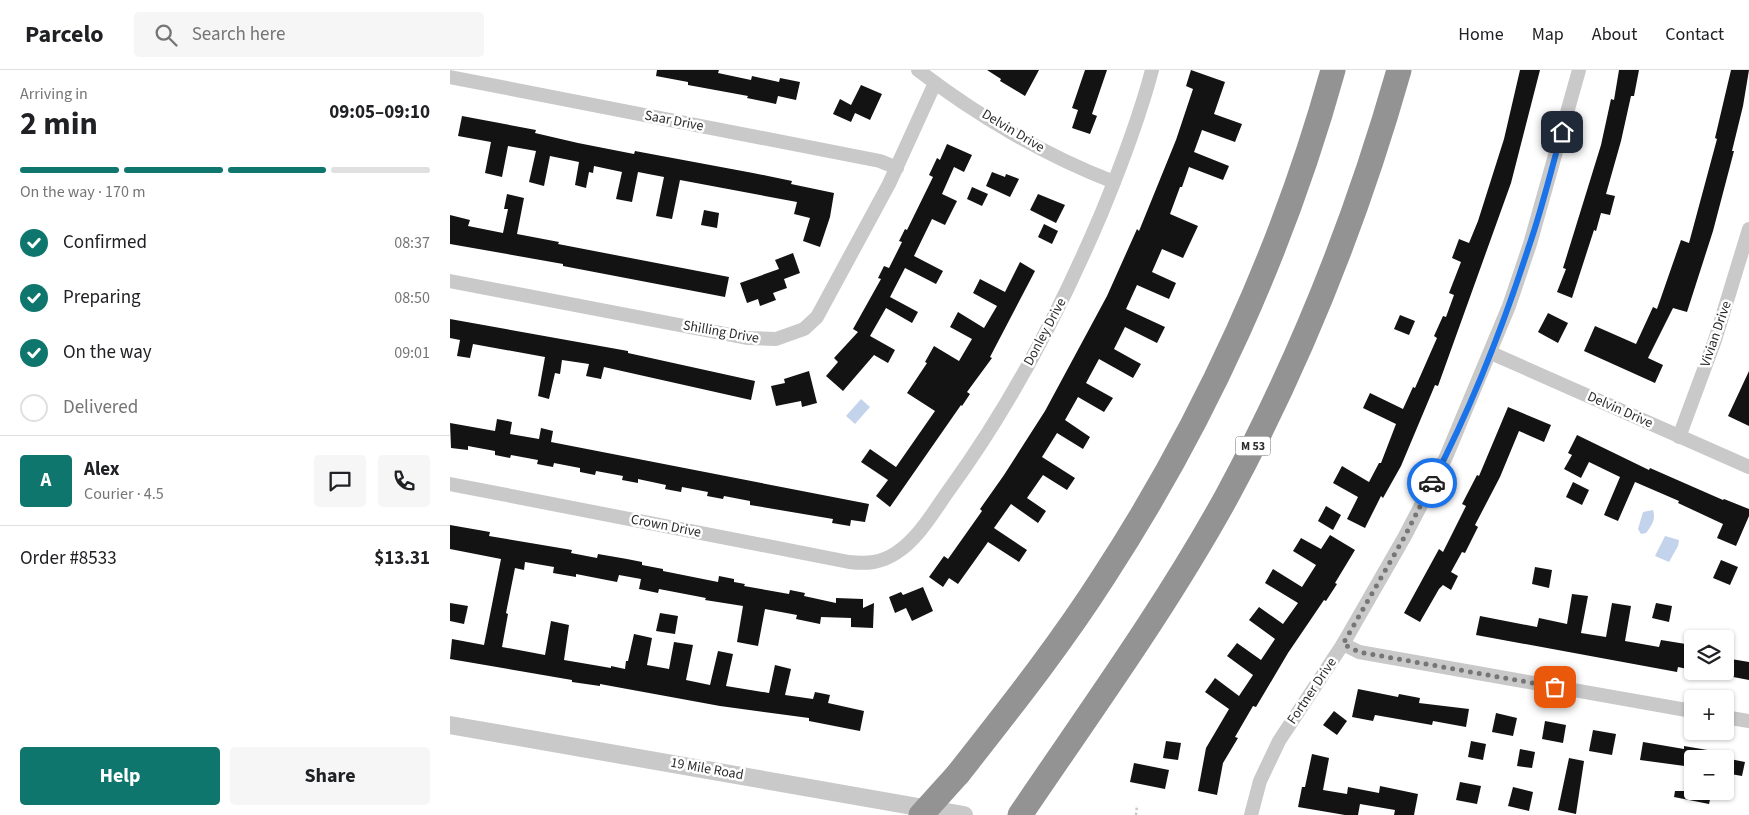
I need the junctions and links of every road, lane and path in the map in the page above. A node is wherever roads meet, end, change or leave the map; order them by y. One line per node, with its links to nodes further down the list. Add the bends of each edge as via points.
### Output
1 (918, 70): 7 (street, Delvin Drive)
2 (1152, 70): 9 (street, Donley Drive)
3 (1333, 70): 23 (highway, bridge, via 1314,134 1274,244 1230,346 1148,505 1105,576 1026,688)
4 (1399, 70): 25 (highway, M 53, via 1374,155 1338,255 1301,346 1254,445 1162,605)
5 (1579, 70): 12 (street, Fortner Drive, via 1530,244)
6 (450, 77): 8 (street, Saar Drive)
7 (935, 83): 8 (street, Shilling Drive); 9 (street, Delvin Drive, via 1016,135 1068,163)
8 (897, 168): 11 (street, Shilling Drive, via 816,317 804,329 776,339 747,338)
9 (1114, 182): 16 (street, Donley Drive, via 1059,308 998,416 912,540)
10 (1749, 229): 13 (street, Vivian Drive, via 1715,340)
11 (450, 281)
12 (1491, 352): 13 (street, Delvin Drive); 17 (street, Fortner Drive, via 1446,457)
13 (1679, 437): 14 (street, Delvin Drive)
14 (1749, 467)
15 (450, 484): 16 (street, Crown Drive, via 850,562)
16 (882, 561)
17 (1343, 644): 18 (street, via 1359,652); 27 (street, Fortner Drive, via 1275,748 1260,781)
18 (1684, 710)
19 (1734, 718): 20 (street)
20 (1749, 721)
21 (450, 725): 24 (street, 19 Mile Road)
22 (1137, 805): 26 (path)
23 (921, 815)
24 (964, 815)
25 (1020, 815)
26 (1136, 815)
27 (1252, 815)

